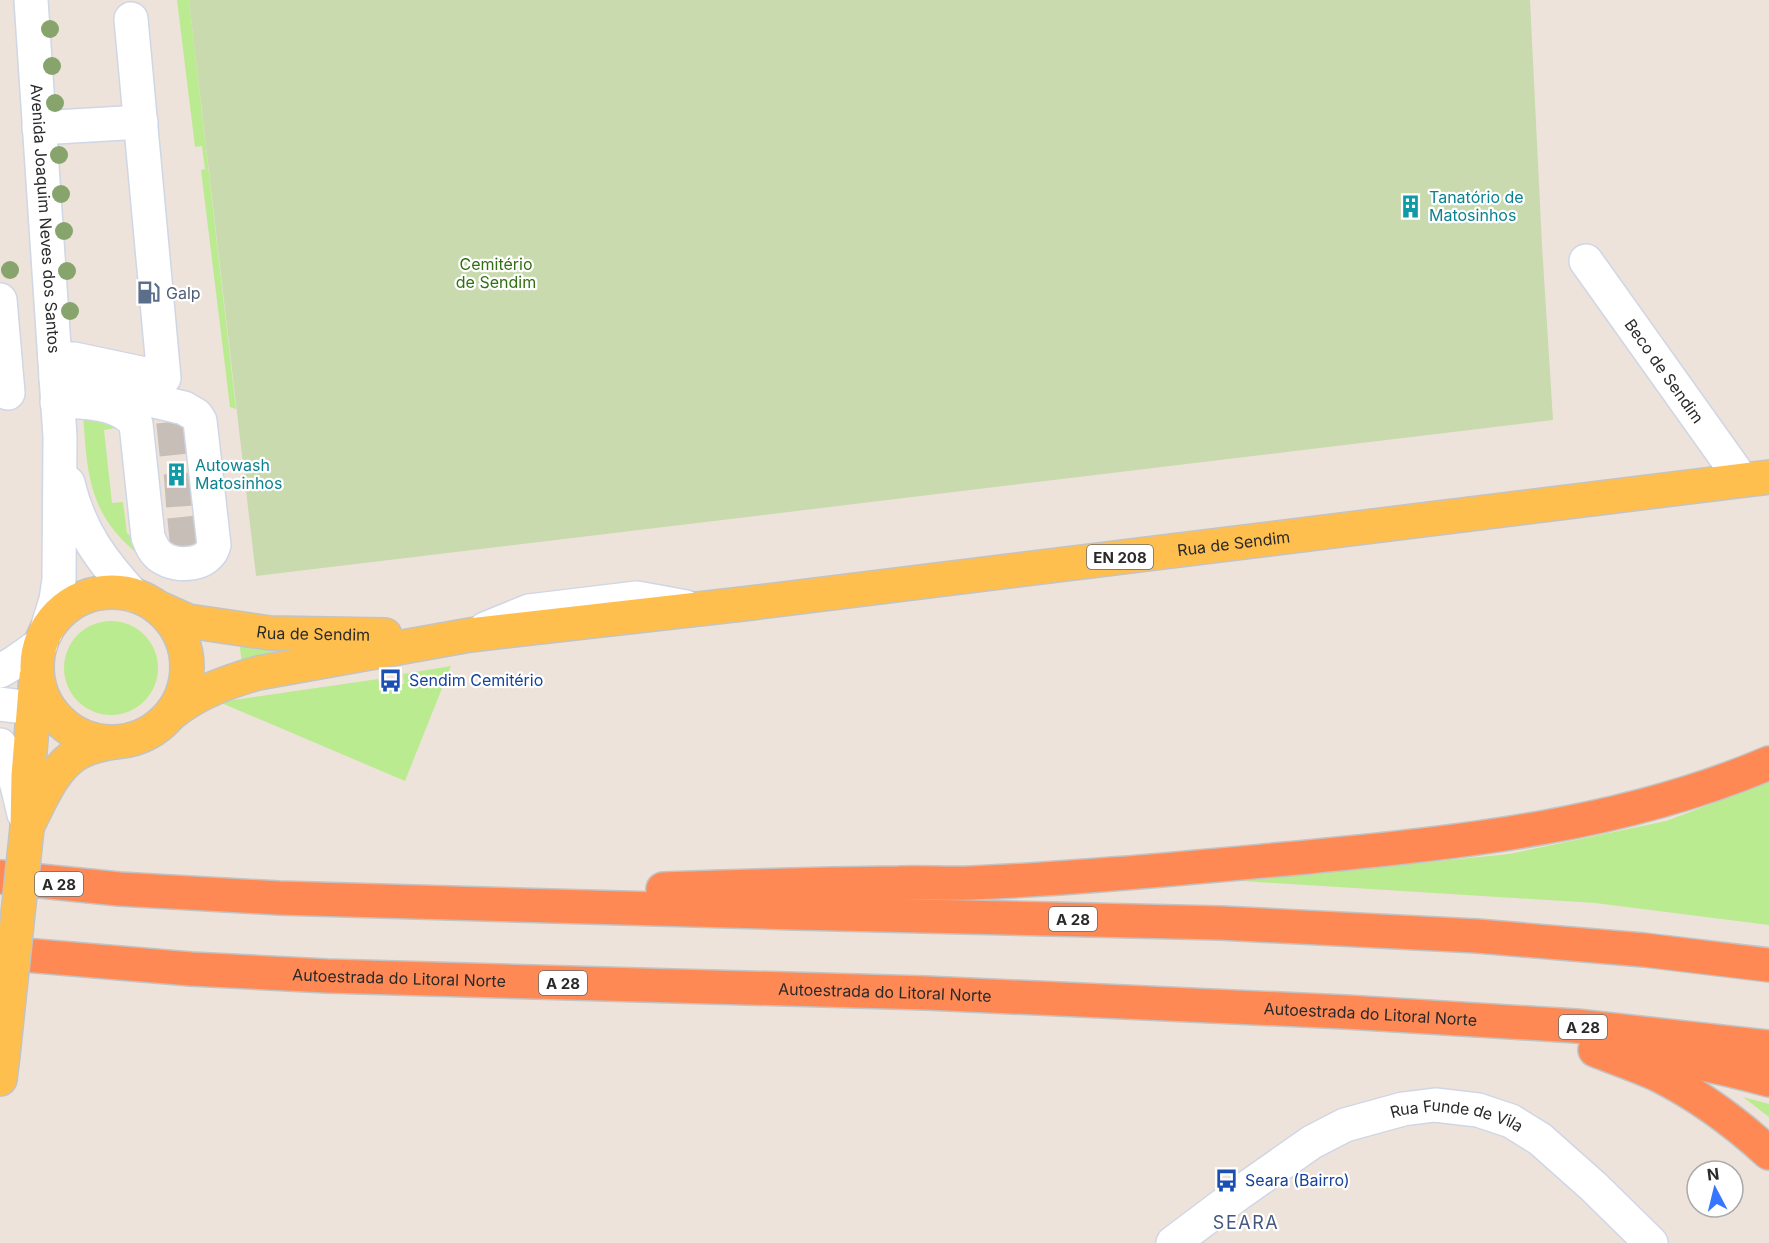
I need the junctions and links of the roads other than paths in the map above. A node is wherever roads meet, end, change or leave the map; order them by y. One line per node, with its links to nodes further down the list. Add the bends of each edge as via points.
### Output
1 (31, 0): 4 (street, Avenida Joaquim Neves dos Santos)
2 (131, 19): 3 (street)
3 (141, 122): 4 (street); 7 (street, via 164,378 74,359)
4 (39, 128): 7 (street, Avenida Joaquim Neves dos Santos)
5 (1586, 261): 10 (street, Beco de Sendim)
6 (0, 300): 8 (street)
7 (56, 382): 7 (street, via 84,401 131,417 176,487 200,421 196,415 184,408); 8 (street); 9 (street, Avenida Joaquim Neves dos Santos)
8 (4, 394)
9 (60, 437): 11 (street, Avenida Joaquim Neves dos Santos, via 78,519 89,540); 13 (street, Avenida Joaquim Neves dos Santos, via 58,580 56,600)
10 (1756, 478): 12 (main road, Rua de Sendim / EN 208)
11 (146, 601): 12 (main road, Rua de Sendim, via 188,621 270,633); 13 (main road, via 113,592 74,603 58,616); 17 (main road, via 175,625 185,646 185,685)
12 (470, 635): 17 (main road, Rua de Sendim, via 258,673 198,695)
13 (41, 646): 14 (street); 16 (main road)
14 (0, 671)
15 (0, 704): 16 (street)
16 (44, 712): 18 (main road, via 92,739); 21 (main road, via 28,776)
17 (172, 712): 18 (main road, via 156,728 136,738)
18 (114, 742): 21 (main road, via 77,753 65,764)
19 (0, 745): 21 (street, via 16,780)
20 (1769, 763): 23 (highway, via 1665,801 1565,825 1362,852 971,883 765,885)
21 (27, 828): 29 (main road, bridge)
22 (0, 877): 23 (highway, A 28, via 118,890)
23 (376, 901): 25 (highway, A 28, via 1220,923 1498,938)
24 (0, 953): 26 (highway, Autoestrada do Litoral Norte / A 28, via 327,976 926,993)
25 (1769, 965)
26 (1410, 1016): 27 (highway, Autoestrada do Litoral Norte / A 28, via 1576,1026); 28 (highway, via 1500,1038)
27 (1769, 1047)
28 (1596, 1050): 30 (highway, via 1656,1055); 31 (highway, via 1687,1092)
29 (1, 1067)
30 (1769, 1080)
31 (1769, 1153)
32 (1173, 1243): 33 (street, Rua Funde de Vila, via 1312,1142 1345,1125 1403,1109 1435,1105 1478,1110 1511,1121 1540,1139)
33 (1651, 1243)

